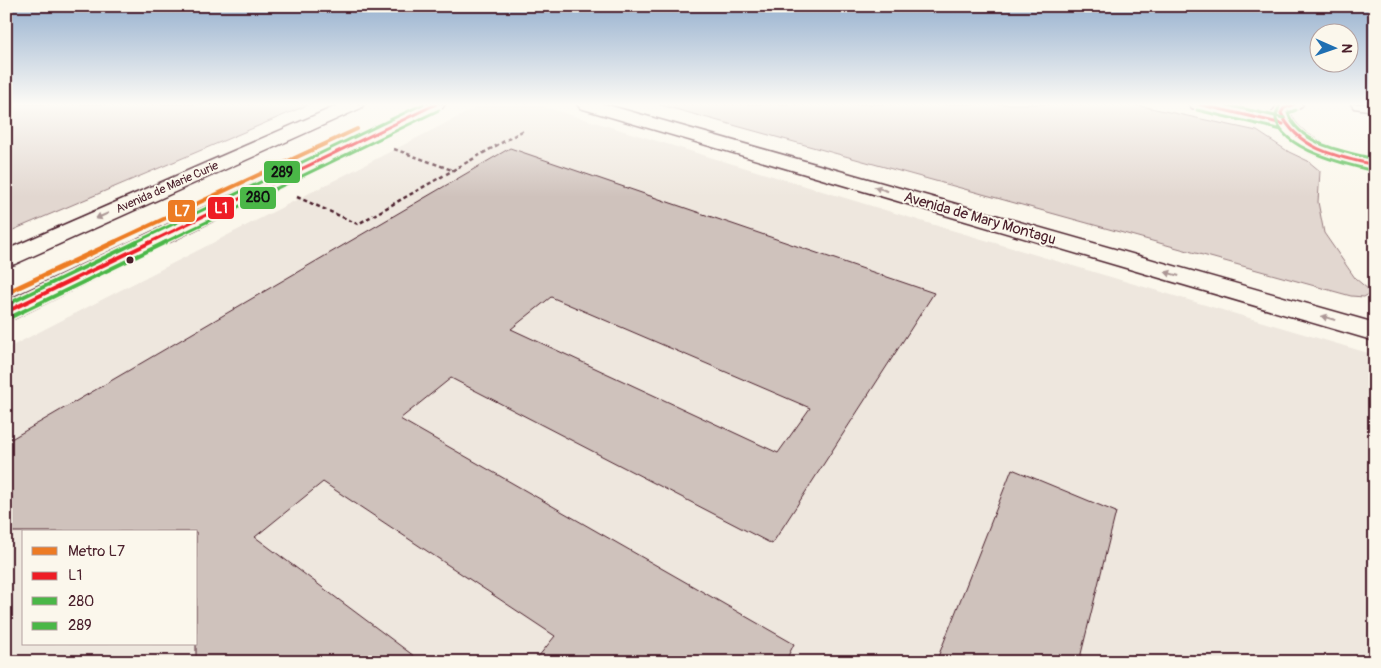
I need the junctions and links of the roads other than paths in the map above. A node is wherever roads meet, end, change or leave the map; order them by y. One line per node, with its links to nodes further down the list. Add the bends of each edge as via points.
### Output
1 (285, 135): 7 (street, Avenida de Marie Curie, one-way to 7)
2 (372, 135): 8 (street)
3 (694, 135): 9 (street, Avenida de Mary Montagu, one-way to 3)
4 (1299, 135): 5 (street, via 1333,154)
5 (1374, 165): 6 (street)
6 (1375, 170)
7 (6, 259)
8 (6, 312)
9 (1375, 332)

